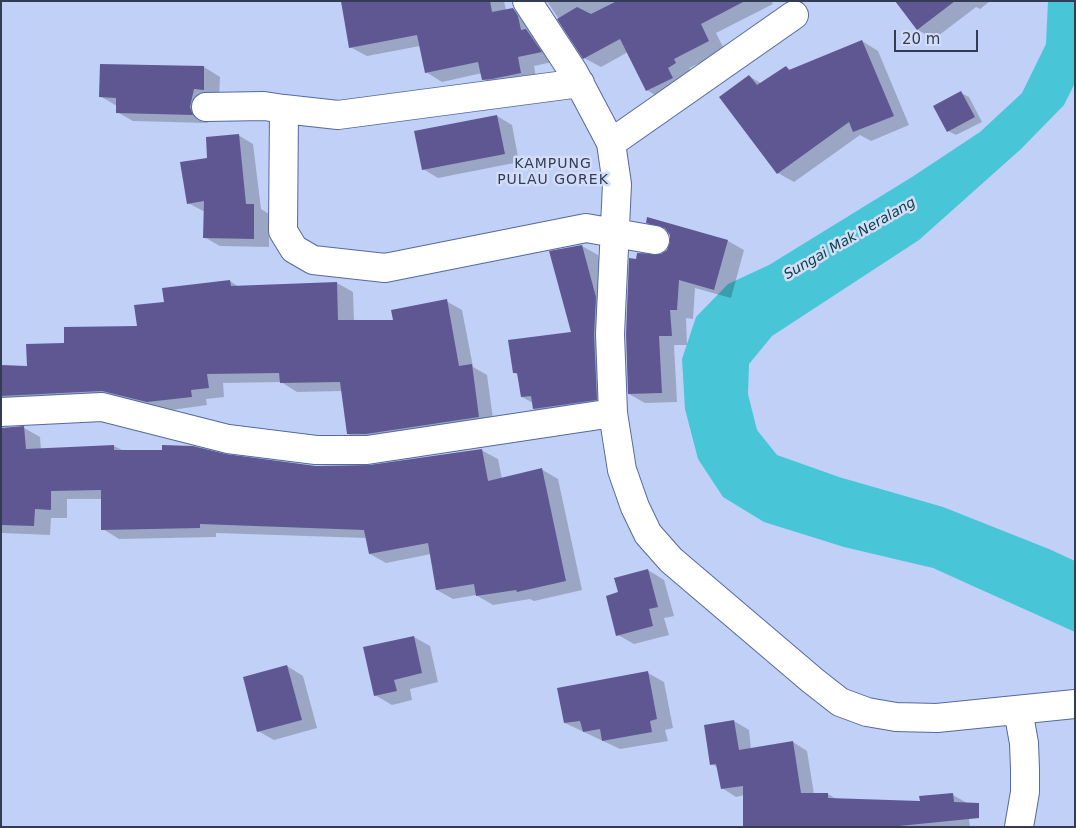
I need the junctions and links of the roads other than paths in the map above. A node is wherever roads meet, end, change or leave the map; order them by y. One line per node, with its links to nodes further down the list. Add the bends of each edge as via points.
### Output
1 (527, 1): 3 (street)
2 (794, 15): 6 (street)
3 (580, 83): 5 (street, via 338,115); 6 (street)
4 (206, 107): 5 (street)
5 (284, 109): 7 (street, via 283,231 294,249 313,260 385,268 586,228)
6 (611, 143): 7 (street, via 617,184)
7 (616, 233): 8 (street); 10 (street, via 610,334)
8 (654, 240)
9 (1, 412): 10 (street, via 102,406 228,439 316,450 367,450)
10 (613, 413): 12 (street, via 622,470 648,534 671,560 840,702 867,712 896,717 937,718)
11 (1075, 704): 12 (street)
12 (1018, 710): 13 (street, via 1025,769)
13 (1019, 827)

